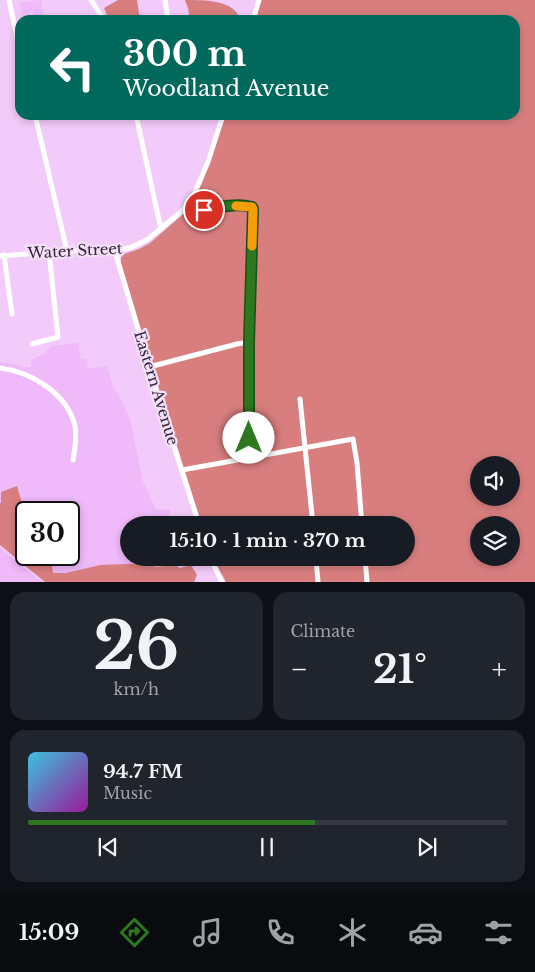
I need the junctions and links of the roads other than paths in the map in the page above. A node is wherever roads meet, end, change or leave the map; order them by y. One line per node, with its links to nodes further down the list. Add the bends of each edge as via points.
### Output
1 (8, 0): 8 (street)
2 (91, 0): 5 (street)
3 (165, 0): 6 (street)
4 (259, 0): 7 (street)
5 (101, 15)
6 (167, 15)
7 (254, 15)
8 (15, 29)
9 (36, 120): 14 (street)
10 (137, 120): 13 (street)
11 (221, 120): 12 (street, Water Street, via 201,180)
12 (182, 211): 13 (street, Water Street); 19 (street, via 252,207)
13 (161, 229): 15 (street, Water Street, via 140,244)
14 (66, 251): 15 (street, Water Street); 16 (street, Water Street)
15 (116, 251): 21 (street, Eastern Avenue)
16 (49, 252): 17 (street, Water Street); 20 (street, via 58,337)
17 (2, 256): 18 (street)
18 (12, 314)
19 (249, 342): 21 (street); 25 (street)
20 (32, 344)
21 (149, 367): 27 (street, Eastern Avenue)
22 (0, 368): 26 (street, via 33,378 60,397 75,426)
23 (300, 399): 24 (street)
24 (306, 447): 25 (street); 29 (street); 30 (street, via 353,439)
25 (249, 458): 27 (street)
26 (73, 460)
27 (182, 470): 28 (street, Eastern Avenue)
28 (196, 516)
29 (312, 516)
30 (361, 516)
31 (214, 566): 34 (street)
32 (317, 566): 35 (street)
33 (366, 566): 36 (street)
34 (222, 582)
35 (318, 582)
36 (367, 582)

